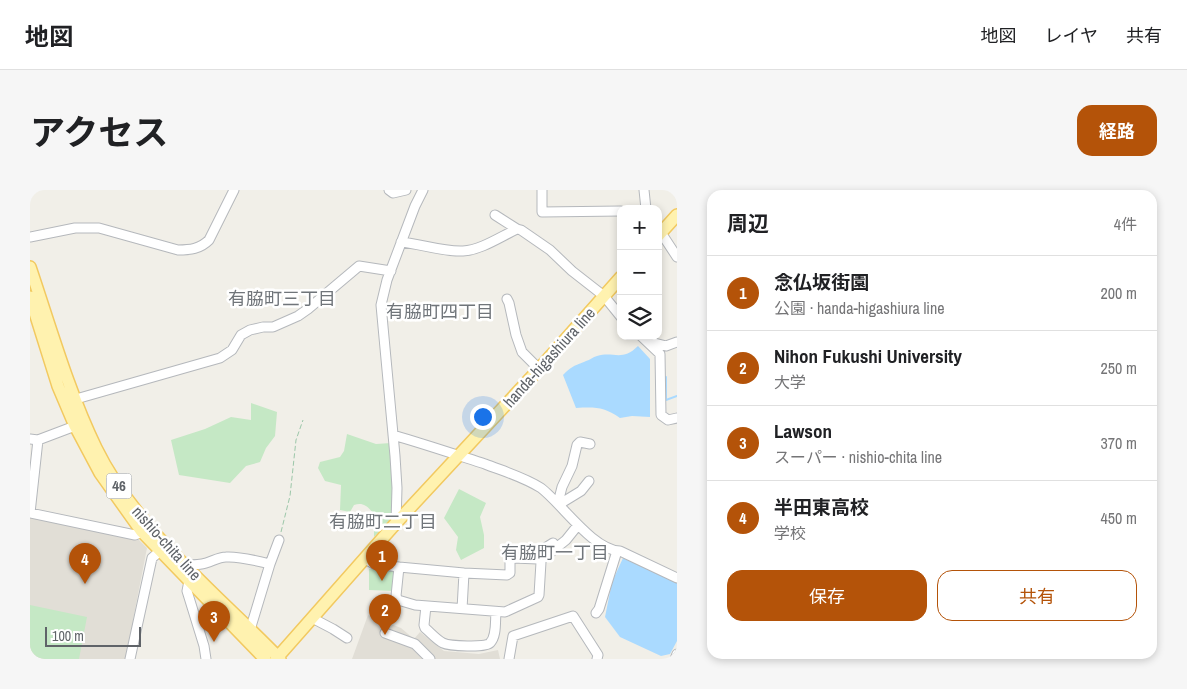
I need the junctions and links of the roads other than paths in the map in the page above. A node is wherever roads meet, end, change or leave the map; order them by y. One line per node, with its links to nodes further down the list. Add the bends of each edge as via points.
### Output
1 (234, 190): 14 (street, via 209,240 190,250 178,250 90,227)
2 (389, 190): 6 (street, via 393,193)
3 (424, 190): 15 (street)
4 (542, 190): 8 (street, via 542,212)
5 (644, 190): 7 (street)
6 (403, 191)
7 (646, 205)
8 (617, 212)
9 (495, 215): 11 (street)
10 (677, 215): 12 (main road)
11 (517, 229): 15 (street, via 464,251); 20 (street, via 550,250)
12 (662, 229)
13 (662, 236): 16 (street)
14 (30, 237)
15 (401, 242): 18 (street)
16 (677, 257)
17 (30, 267): 28 (main road, nishio-chita line / 46)
18 (391, 271): 28 (street, via 359,266 298,316 273,327 250,330 220,358); 31 (street, via 381,305)
19 (617, 281): 20 (main road, handa-higashiura line)
20 (604, 296): 23 (street); 27 (main road, handa-higashiura line)
21 (30, 297): 30 (main road, nishio-chita line / 46, via 58,386)
22 (507, 299): 27 (street, via 522,352)
23 (617, 312)
24 (645, 340): 29 (street, via 660,354 661,415 668,420)
25 (647, 340): 26 (street, via 666,346)
26 (677, 342)
27 (539, 369): 34 (main road, handa-higashiura line)
28 (76, 399): 48 (main road, nishio-chita line / 46, via 96,449 120,488 147,524)
29 (677, 418)
30 (75, 426): 32 (street); 40 (main road, nishio-chita line / 46, via 100,473)
31 (393, 435): 34 (street); 38 (street)
32 (34, 439): 37 (street)
33 (590, 444): 36 (street, via 580,442 577,445 562,487)
34 (459, 455): 36 (street, via 530,482); 38 (main road, handa-higashiura line)
35 (589, 481): 36 (street)
36 (560, 504): 39 (street)
37 (30, 513): 40 (street, via 135,535)
38 (396, 523): 46 (main road, handa-higashiura line)
39 (578, 525): 44 (street, via 595,540); 45 (street, via 566,540)
40 (142, 532): 43 (main road, nishio-chita line / 46)
41 (279, 540): 47 (street)
42 (555, 540): 45 (street, via 534,552)
43 (160, 551): 52 (main road, nishio-chita line / 46); 63 (street, via 152,558)
44 (617, 551): 51 (street); 56 (street)
45 (537, 559): 50 (street, via 513,558 507,575); 55 (street, via 538,597 507,612)
46 (364, 560): 49 (street); 57 (main road, handa-higashiura line)
47 (270, 564): 48 (street, via 228,557); 58 (street)
48 (186, 565): 58 (main road, nishio-chita line / 46)
49 (399, 567): 50 (street); 53 (street, via 398,600)
50 (464, 573): 54 (street)
51 (677, 578)
52 (189, 581): 62 (main road, nishio-chita line / 46); 64 (street, via 187,591)
53 (426, 606): 54 (street); 55 (street, via 425,628 444,644 487,645 495,632)
54 (462, 609): 55 (street)
55 (496, 612)
56 (596, 613)
57 (312, 618): 60 (street); 62 (main road, handa-higashiura line)
58 (250, 630): 62 (main road, nishio-chita line / 46)
59 (384, 633): 65 (street, via 415,644)
60 (347, 638)
61 (677, 654): 68 (street)
62 (275, 658)
63 (130, 659)
64 (206, 659)
65 (430, 659)
66 (509, 659): 67 (street, via 513,636 573,616 598,655)
67 (597, 659)
68 (675, 659)

